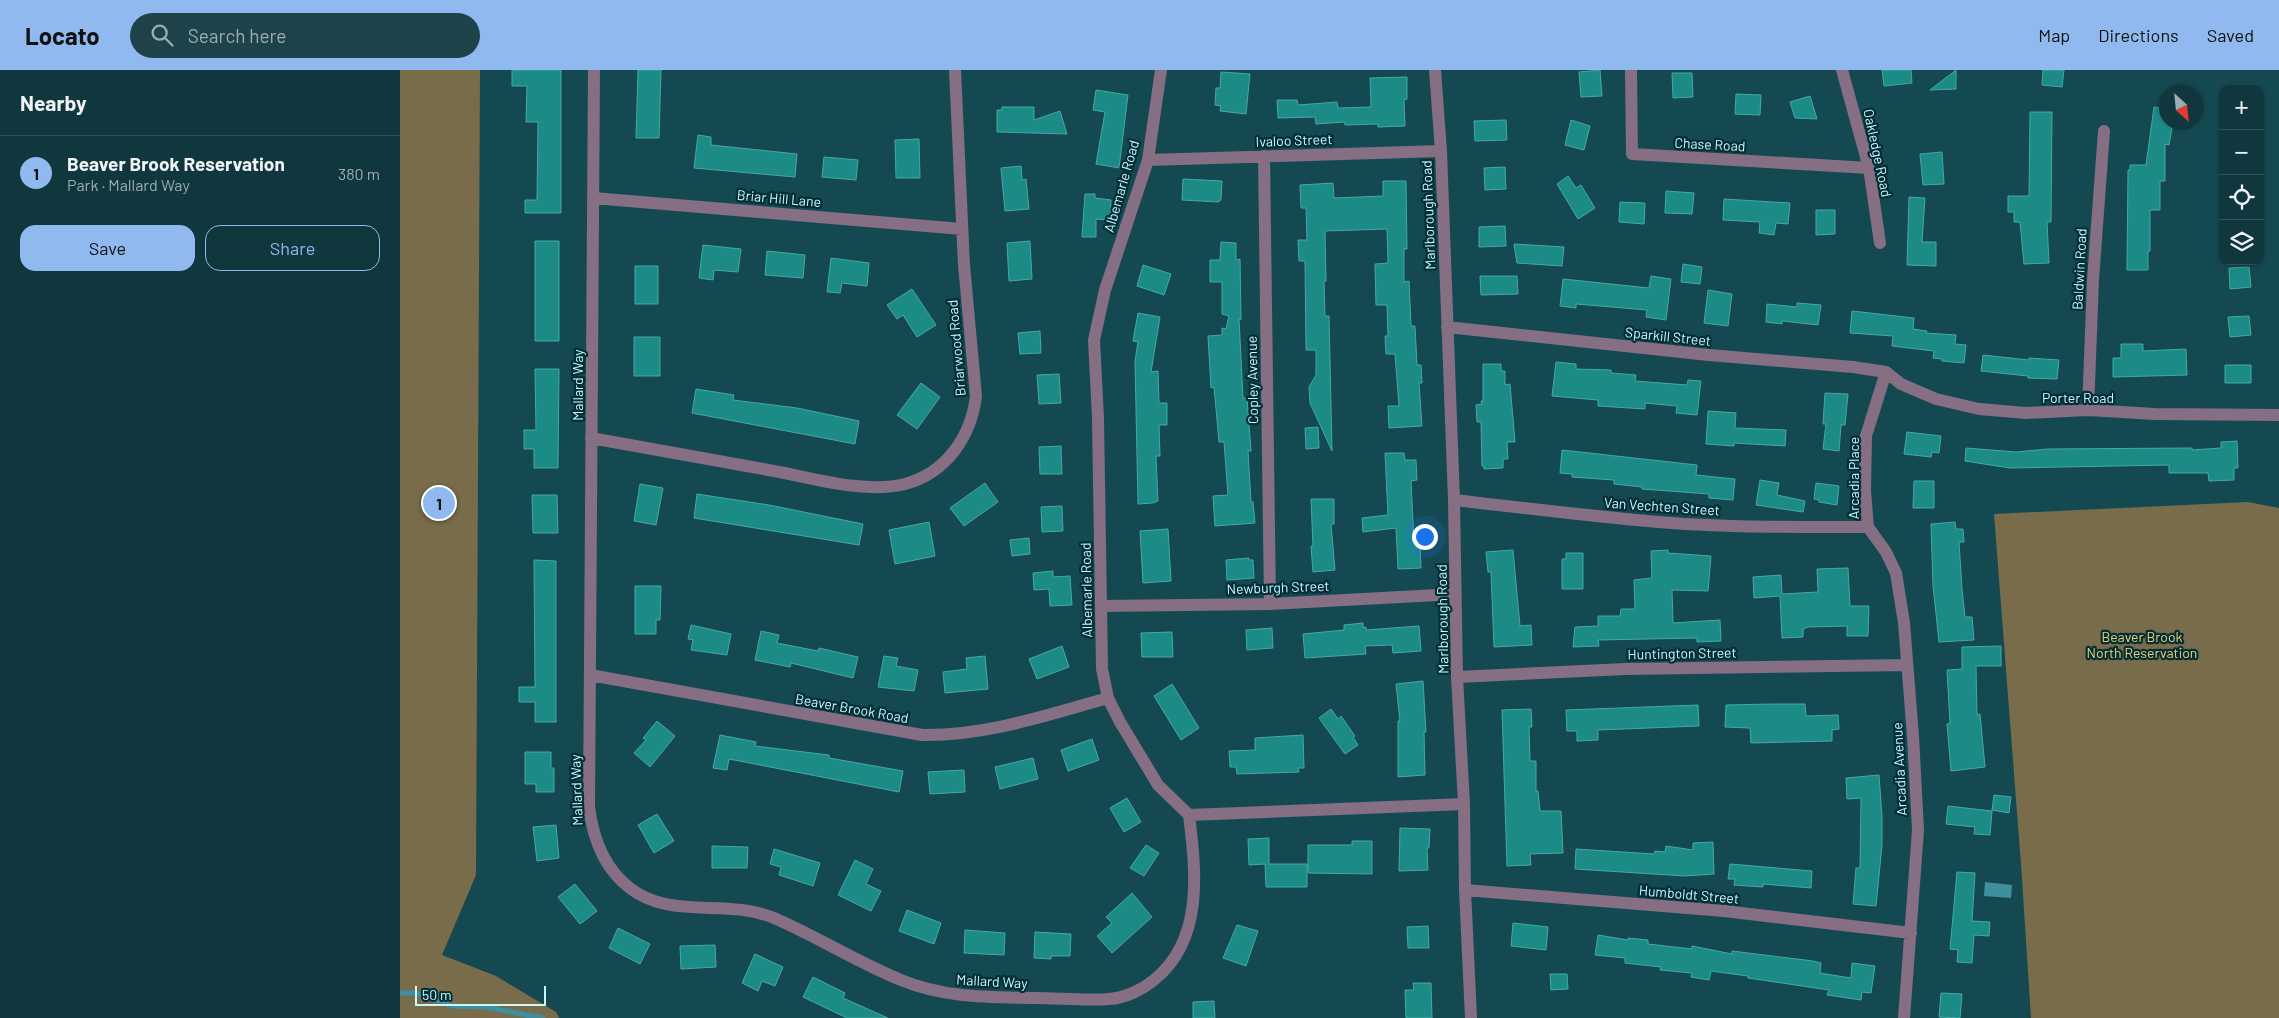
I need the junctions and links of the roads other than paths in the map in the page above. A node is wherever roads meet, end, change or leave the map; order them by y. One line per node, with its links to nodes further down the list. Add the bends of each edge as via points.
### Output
1 (594, 70): 12 (street, Mallard Way)
2 (955, 70): 13 (street, Briarwood Road)
3 (1161, 70): 10 (street, Albemarle Road)
4 (1435, 70): 8 (street, Marlborough Road)
5 (1632, 70): 11 (street, Chase Road, via 1632,154)
6 (1842, 70): 11 (street, Oakledge Road)
7 (2104, 131): 17 (street, Baldwin Road)
8 (1441, 151): 9 (street, Ivaloo Street); 15 (street, Marlborough Road)
9 (1264, 156): 10 (street, Ivaloo Street); 23 (street, Copley Avenue)
10 (1148, 160): 24 (street, Albemarle Road, via 1105,290 1094,340)
11 (1869, 168): 14 (street, Oakledge Road)
12 (594, 198): 13 (street, Briar Hill Lane); 19 (street, Mallard Way)
13 (962, 228): 19 (street, Briarwood Road, via 976,396 968,428 952,455 938,468 905,484 870,487)
14 (1880, 243)
15 (1447, 328): 16 (street, Sparkill Street); 20 (street, Marlborough Road)
16 (1886, 372): 17 (street, Porter Road, via 1901,384 1936,399 1979,409 2026,413); 21 (street, Arcadia Place, via 1866,436)
17 (2088, 410): 18 (street, Porter Road)
18 (2279, 415)
19 (592, 438): 26 (street, Mallard Way)
20 (1454, 500): 21 (street, Van Vechten Street, via 1676,523 1776,528); 22 (street, Marlborough Road)
21 (1868, 527): 25 (street, Arcadia Avenue, via 1896,572)
22 (1456, 594): 23 (street, Newburgh Street); 27 (street, Marlborough Road)
23 (1270, 604): 24 (street, Newburgh Street)
24 (1102, 606): 28 (street, Albemarle Road, via 1102,669)
25 (1907, 665): 27 (street, Huntington Street, via 1624,668); 32 (street, Arcadia Avenue, via 1918,830)
26 (590, 675): 28 (street, Beaver Brook Road, via 922,735 988,730); 30 (street, Mallard Way, via 588,808 591,829 606,862 630,888 660,904 736,908 773,918 901,980 951,994 1110,999 1124,996 1164,973 1182,948 1192,915 1193,848)
27 (1457, 677): 29 (street, Marlborough Road)
28 (1108, 698): 30 (street, Albemarle Road, via 1158,785)
29 (1464, 804): 30 (street); 31 (street, Marlborough Road)
30 (1189, 815)
31 (1465, 890): 32 (street, Humboldt Street, via 1724,911); 33 (street, Marlborough Road)
32 (1911, 933): 34 (street, Arcadia Avenue)
33 (1471, 1018)
34 (1904, 1018)

